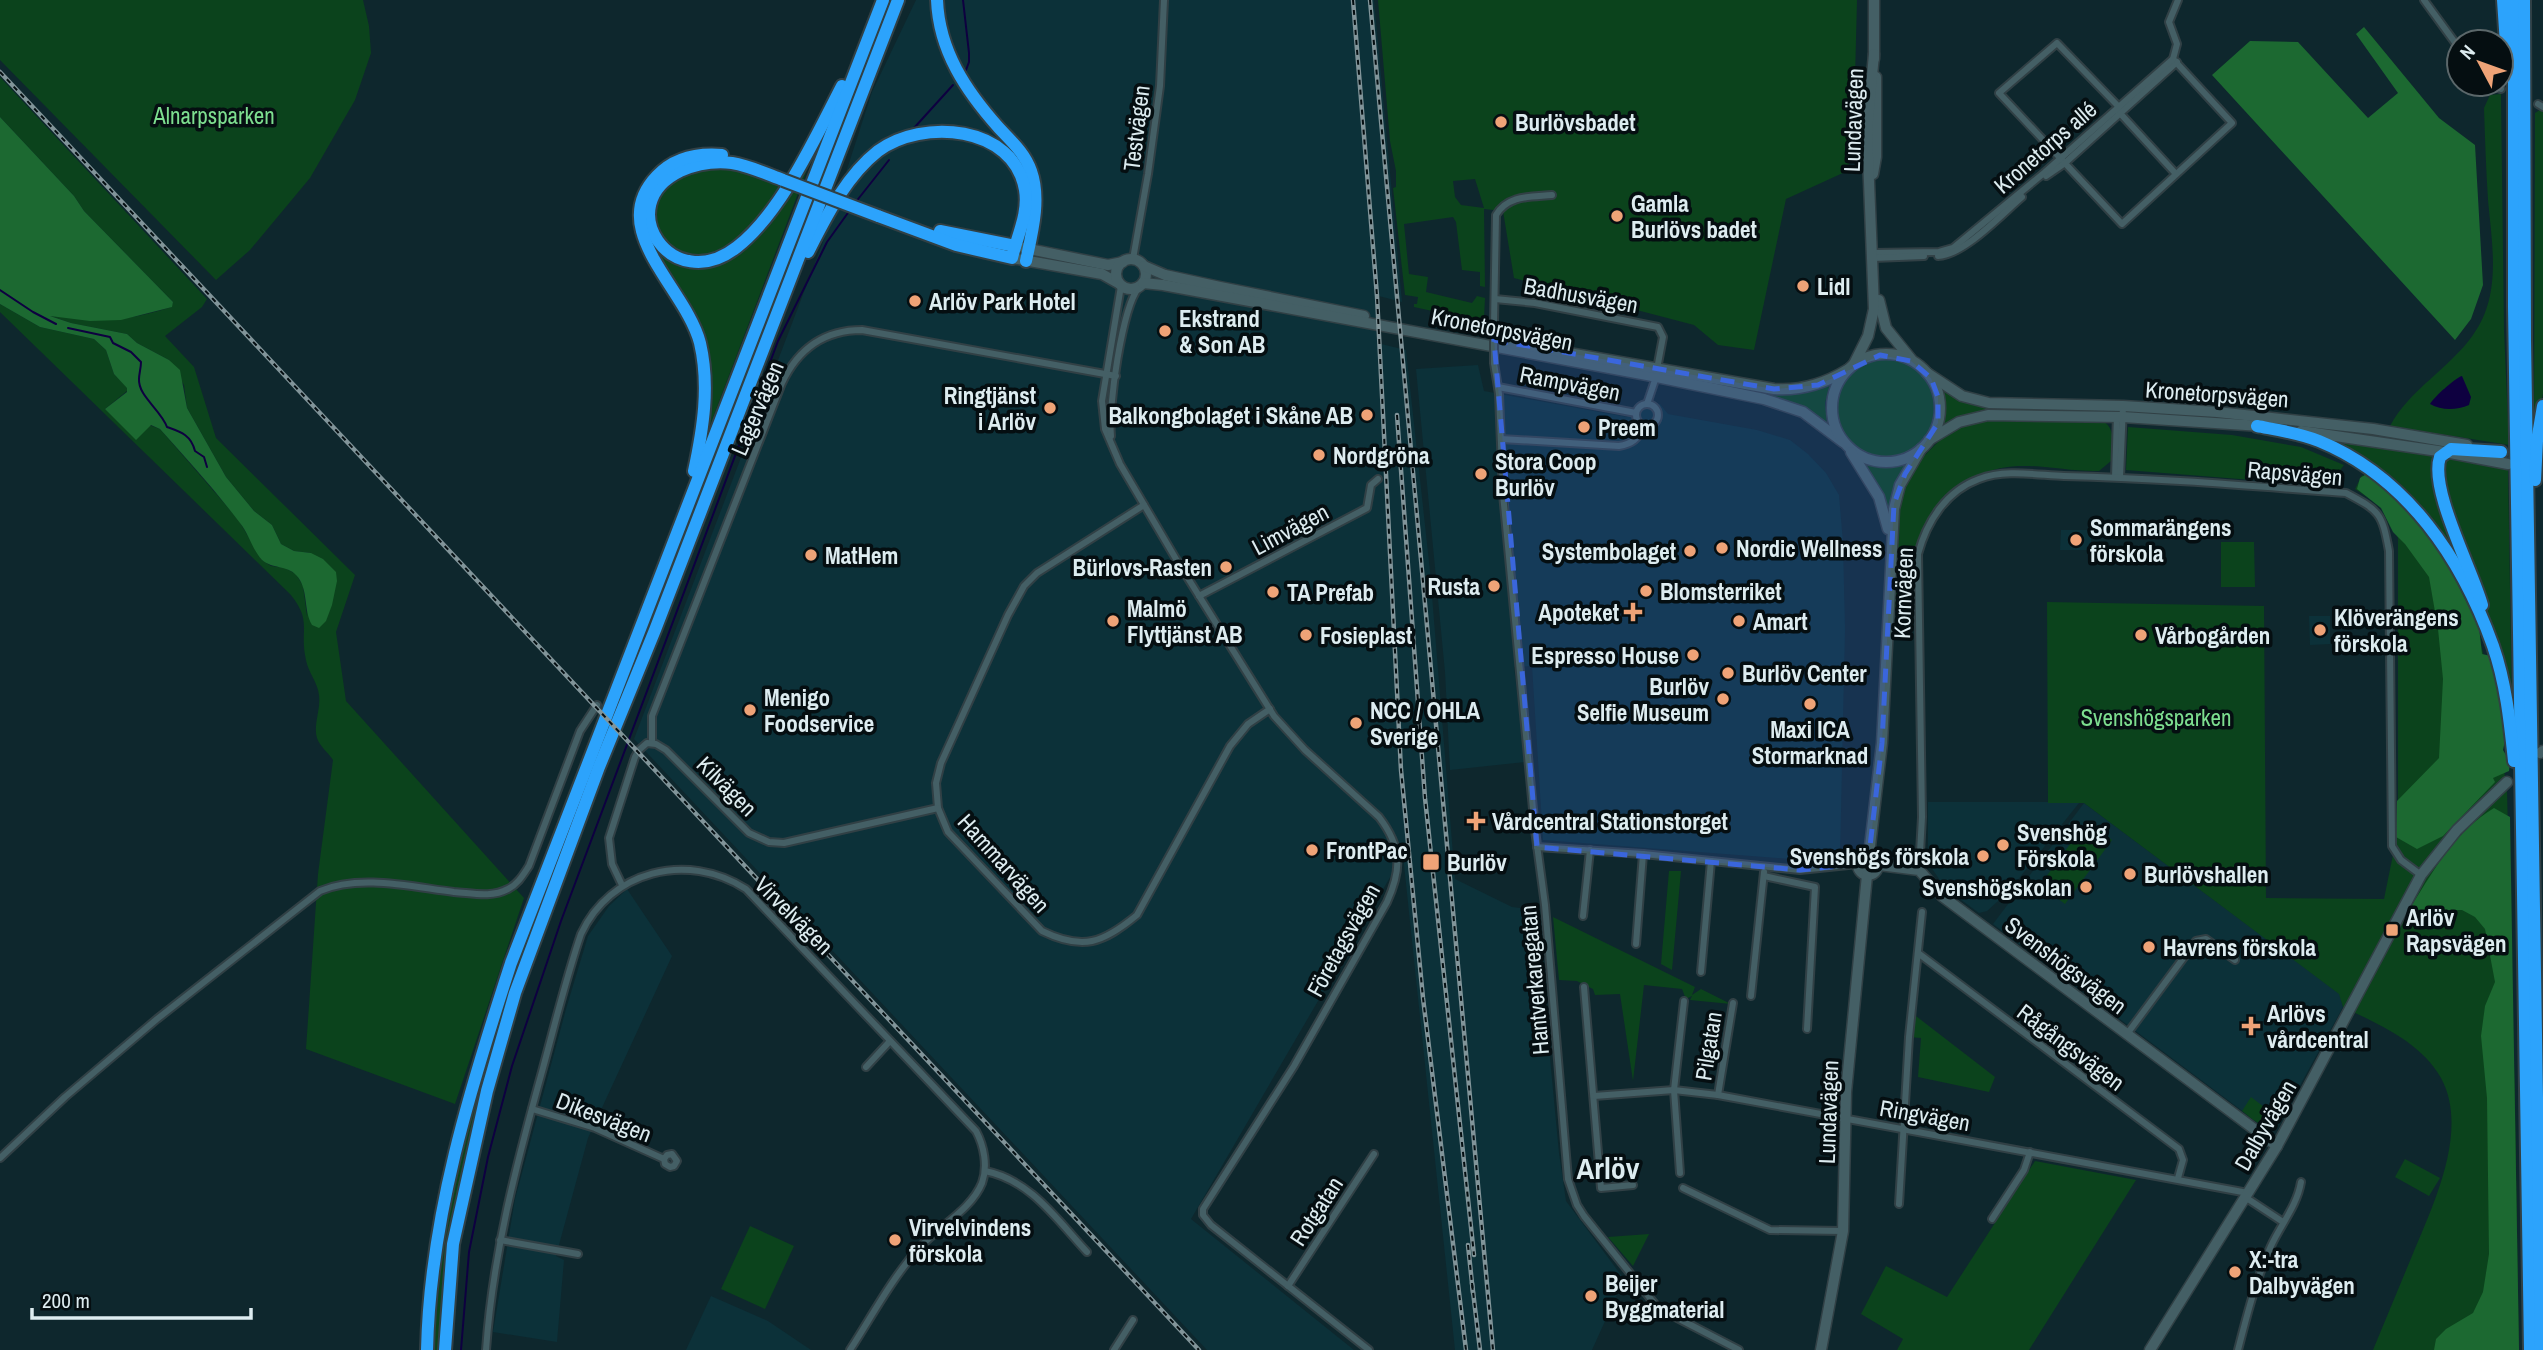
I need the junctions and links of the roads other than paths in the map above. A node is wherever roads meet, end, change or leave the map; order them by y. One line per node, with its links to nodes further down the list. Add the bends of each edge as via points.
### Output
1 (883, 0): 13 (highway)
2 (898, 0): 30 (highway)
3 (937, 0): 23 (highway, via 942,33 959,76 1032,172 1036,197)
4 (1164, 0): 25 (street, Testvägen, via 1159,94)
5 (1874, 0): 24 (main road, Lundavägen, via 1877,92 1876,157 1870,187)
6 (2178, 0): 14 (street, via 2169,22)
7 (2424, 0): 12 (street)
8 (2503, 0): 17 (highway)
9 (2514, 0): 17 (highway)
10 (2524, 0): 15 (highway)
11 (2531, 0): 15 (highway)
12 (2445, 29)
13 (871, 30): 20 (highway, via 799,167 743,242 715,260 690,262 668,253 653,235 649,210 655,193 687,168 734,163); 55 (highway)
14 (2175, 60): 16 (street, Kronetorps allé); 19 (street, via 2232,123)
15 (2526, 80): 56 (highway)
16 (2118, 110): 18 (street, Kronetorps allé); 18 (street, via 2057,43 2000,93); 19 (street)
17 (2513, 113): 65 (highway)
18 (2062, 160): 19 (street, via 2122,224); 24 (street, Kronetorps allé, via 1958,250 1945,256)
19 (2176, 174)
20 (784, 178): 22 (highway, bridge, via 878,214); 55 (highway, via 735,157 694,156 661,172 644,192 640,205 643,237 692,321 704,364 704,421)
21 (1552, 195): 29 (street, Badhusvägen, via 1510,201 1496,215)
22 (1013, 252): 23 (main road); 30 (highway, via 1026,200 1020,175 1008,157 967,135 944,131 915,134 879,150 852,179 829,212)
23 (1027, 255): 25 (main road, via 1108,265); 27 (main road, via 1102,274)
24 (1872, 256): 32 (main road, Lundavägen, via 1884,323); 33 (main road, Lundavägen, via 1872,322 1863,348)
25 (1128, 260): 26 (main road); 27 (main road, via 1116,271)
26 (1144, 266): 28 (main road); 34 (main road, Kronetorpsvägen, via 1245,292)
27 (1120, 284): 28 (main road, via 1127,289); 36 (street, Företagsvägen)
28 (1141, 285): 34 (main road, Kronetorpsvägen, via 1163,285); 37 (street, Företagsvägen, via 1128,309)
29 (1495, 299): 31 (street, Badhusvägen, bridge); 34 (street, Badhusvägen, via 1658,327 1663,337)
30 (775, 318): 121 (highway, via 516,993 487,1091 453,1244)
31 (1494, 363): 38 (street, Hantverkaregatan)
32 (1917, 364): 33 (main road, Lundavägen, via 1887,354 1868,357); 35 (main road, Lundavägen)
33 (1849, 368): 34 (main road, Kronetorpsvägen, via 1818,385 1780,390); 47 (main road, Lundavägen, via 1837,385 1832,408)
34 (1657, 373): 39 (street, Rampvägen); 47 (main road, Kronetorpsvägen, via 1788,406 1811,416)
35 (1927, 373): 41 (main road, Kronetorpsvägen, via 1956,393 1982,402); 46 (main road, Lundavägen, via 1937,390 1940,410)
36 (1106, 375): 37 (street, Lagervägen); 48 (street, Företagsvägen, via 1103,420); 62 (street, Lagervägen, via 862,330 836,332 811,345 782,383 652,716)
37 (1116, 376): 48 (street, Företagsvägen)
38 (1498, 387): 42 (street, Rampvägen); 45 (street, Hantverkaregatan)
39 (1647, 404): 42 (street, Rampvägen); 43 (street, Rampvägen, via 1658,415 1654,424)
40 (2543, 406): 56 (highway)
41 (2120, 412): 44 (main road, Kronetorpsvägen); 46 (main road, Kronetorpsvägen, via 1980,416 1959,422); 51 (main road, Kronetorpsvägen, via 2313,421 2443,440); 52 (street)
42 (1636, 413): 43 (street, Rampvägen, via 1637,422)
43 (1644, 426): 45 (street, via 1629,445 1619,446)
44 (2258, 426): 50 (main road, Kronetorpsvägen); 59 (highway, via 2330,445 2398,490 2456,567)
45 (1501, 439): 66 (street, Hantverkaregatan)
46 (1929, 440): 49 (main road, Lundavägen)
47 (1844, 443): 49 (main road, Lundavägen, via 1862,457 1883,462 1903,459); 57 (main road, Lundavägen, via 1881,503)
48 (1112, 445): 54 (street, Företagsvägen)
49 (1921, 449): 57 (main road, Lundavägen, via 1898,492)
50 (2445, 452): 51 (highway, via 2462,449); 59 (highway, via 2438,463 2438,485 2480,597)
51 (2506, 457)
52 (2118, 477): 74 (street, Kornvägen, via 1994,474 1954,493 1928,525 1917,566); 76 (street, Rapsvägen, via 2346,493 2374,508 2384,522 2389,551 2392,846 2401,860)
53 (1378, 479): 58 (street, Limvägen, via 1371,485 1367,508)
54 (1144, 505): 58 (street, Företagsvägen); 64 (street, Hammarvägen, via 1037,573 1024,586 942,762 936,783)
55 (687, 508): 120 (highway, via 511,963 475,1074 438,1240)
56 (2528, 539): 131 (highway)
57 (1890, 551): 69 (main road, Lundavägen, via 1882,743)
58 (1199, 596): 61 (street, Företagsvägen)
59 (2493, 647): 65 (highway, via 2510,729)
60 (597, 705): 102 (street, via 580,731 529,866 515,884 484,895 368,883 320,891 157,1019)
61 (1270, 709): 64 (street, Hammarvägen, via 1248,724 1230,746 1137,915 1099,941 1060,940 1042,931 948,832); 118 (street, Företagsvägen, via 1304,750 1380,817 1394,842 1398,863 1387,902 1294,1066 1203,1209 1211,1225)
62 (652, 743): 64 (street, Kilvägen, via 666,750 749,832 769,842 784,843); 78 (street, via 639,750 610,830 609,852)
63 (2507, 782): 76 (main road, Dalbyvägen, via 2457,830)
64 (938, 808)
65 (2521, 837): 130 (highway)
66 (1537, 847): 67 (street); 126 (street, Hantverkaregatan, via 1572,1192 1584,1216 1658,1308)
67 (1590, 850): 68 (street); 80 (street)
68 (1643, 854): 70 (street); 81 (street)
69 (1869, 855): 71 (main road); 72 (main road)
70 (1711, 861): 73 (street); 84 (street)
71 (1858, 864): 73 (street, via 1800,870); 75 (main road)
72 (1879, 865): 74 (main road); 75 (main road, via 1875,873)
73 (1765, 867): 77 (street)
74 (1919, 870): 90 (main road, Svenshögsvägen, via 1942,896)
75 (1867, 875): 97 (main road, Lundavägen)
76 (2421, 875): 99 (main road, Dalbyvägen)
77 (1763, 876): 86 (street); 89 (street, via 1815,887)
78 (622, 885): 91 (street, Virvelvägen, via 672,869 708,872 733,881 756,898); 96 (street, Virvelvägen, via 596,909 580,934)
79 (1922, 912): 82 (street)
80 (1583, 916)
81 (1636, 944)
82 (1918, 953): 98 (street); 106 (street, Rågångsvägen, via 2179,1149 2183,1160)
83 (2235, 960): 90 (street, Svenshögsvägen, via 2206,939 2196,941)
84 (1701, 972)
85 (1584, 987): 95 (street)
86 (1751, 996)
87 (1684, 1001): 93 (street)
88 (1733, 1003): 94 (street, Pilgatan)
89 (1807, 1029)
90 (2127, 1034): 99 (main road, Svenshögsvägen)
91 (890, 1041): 92 (street); 104 (street, Virvelvägen, via 976,1131)
92 (866, 1067)
93 (1675, 1090): 94 (street, Ringvägen); 95 (street, Ringvägen); 105 (street)
94 (1718, 1095): 97 (street, Ringvägen)
95 (1594, 1096): 108 (street, via 1601,1188)
96 (532, 1109): 103 (street, Dikesvägen, via 595,1128); 115 (street, Virvelvägen)
97 (1846, 1119): 98 (street, Ringvägen); 114 (main road, Lundavägen)
98 (1903, 1129): 100 (street, Ringvägen); 111 (street)
99 (2277, 1146): 110 (main road, Dalbyvägen)
100 (2030, 1152): 106 (street, Ringvägen); 112 (street, via 2024,1170)
101 (1374, 1154): 118 (street, Rotgatan)
102 (0, 1158)
103 (664, 1159)
104 (985, 1171): 116 (street, via 1002,1174 1031,1192); 123 (street, via 971,1200 903,1269)
105 (1681, 1173)
106 (2178, 1178): 110 (street, Ringvägen)
107 (2301, 1182): 113 (street)
108 (1633, 1185)
109 (1683, 1188): 114 (street, via 1770,1230)
110 (2246, 1195): 113 (street); 128 (main road, Dalbyvägen)
111 (1899, 1203)
112 (1992, 1219)
113 (2284, 1222): 129 (street, via 2259,1278)
114 (1843, 1231): 127 (main road, Lundavägen)
115 (500, 1240): 117 (street); 122 (street, Virvelvägen)
116 (1087, 1252)
117 (579, 1254)
118 (1288, 1286): 125 (street, Företagsvägen)
119 (1133, 1320): 124 (street)
120 (427, 1350)
121 (445, 1350)
122 (486, 1350)
123 (850, 1350)
124 (1114, 1350)
125 (1369, 1350)
126 (1739, 1350)
127 (1821, 1350)
128 (2150, 1350)
129 (2238, 1350)
130 (2530, 1350)
131 (2541, 1350)

